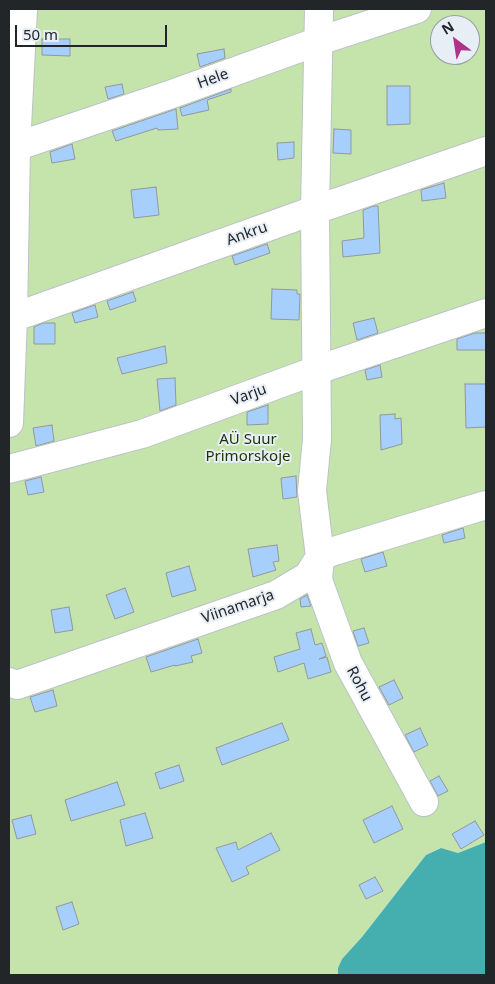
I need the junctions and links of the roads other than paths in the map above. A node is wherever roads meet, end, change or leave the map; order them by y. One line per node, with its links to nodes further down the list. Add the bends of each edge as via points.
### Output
1 (22, 9): 5 (street)
2 (319, 9): 4 (street, Rohu)
3 (417, 9): 4 (street, Hele)
4 (319, 41): 5 (street, Hele); 7 (street, Rohu)
5 (12, 148): 9 (street)
6 (486, 151): 7 (street, Ankru)
7 (315, 210): 9 (street, Ankru); 10 (street, Rohu)
8 (486, 313): 10 (street, Varju)
9 (11, 318): 11 (street)
10 (317, 370): 12 (street, Varju, via 142,434); 14 (street, Rohu, via 317,439 312,491)
11 (9, 423)
12 (9, 469)
13 (486, 505): 14 (street)
14 (320, 557): 15 (street, Viinamarja, via 308,576 276,595 17,685); 16 (street, Rohu, via 318,580 348,663)
15 (9, 682)
16 (424, 802)

